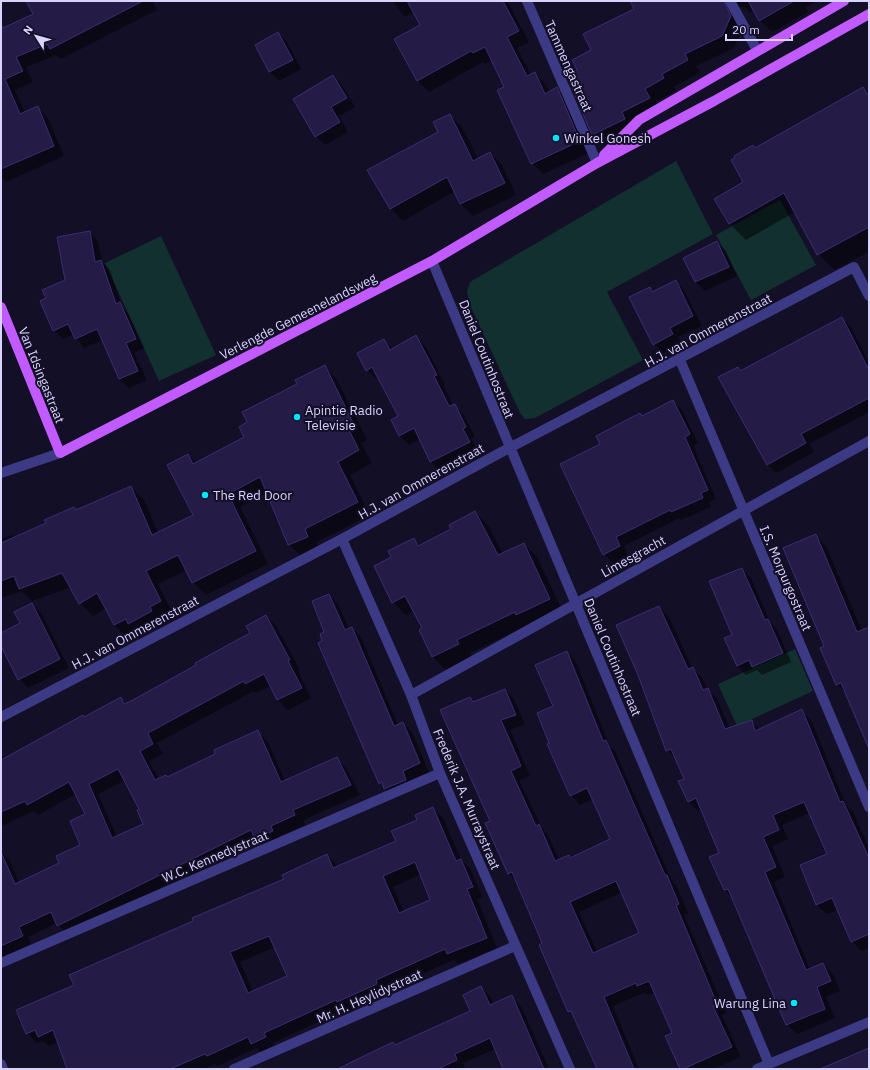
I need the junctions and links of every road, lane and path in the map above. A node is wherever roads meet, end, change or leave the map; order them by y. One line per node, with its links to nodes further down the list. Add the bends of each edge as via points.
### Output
1 (526, 1): 6 (street, Tammengastraat)
2 (730, 1): 5 (street)
3 (844, 1): 5 (main road, Verlengde Gemeenelandsweg)
4 (869, 14): 6 (main road, Verlengde Gemeenelandsweg, via 714,101)
5 (758, 50): 6 (main road, Verlengde Gemeenelandsweg, via 639,120)
6 (597, 162): 7 (main road, Verlengde Gemeenelandsweg)
7 (432, 261): 12 (street, Daniel Coutinhostraat); 13 (main road, Verlengde Gemeenelandsweg)
8 (869, 296): 10 (street, H.J. van Ommerenstraat, via 854,267)
9 (1, 307): 13 (main road, Van Idsingastraat)
10 (680, 360): 12 (street, H.J. van Ommerenstraat); 15 (street, I.S. Morpurgostraat)
11 (869, 441): 15 (street, Limesgracht)
12 (509, 448): 16 (street, H.J. van Ommerenstraat); 17 (street, Daniel Coutinhostraat)
13 (60, 453): 14 (street, Verlengde Gemeenelandsweg)
14 (1, 473)
15 (743, 510): 17 (street, Limesgracht); 21 (street, I.S. Morpurgostraat)
16 (342, 539): 18 (street, Frederik J.A. Murraystraat); 19 (street, H.J. van Ommerenstraat)
17 (576, 603): 18 (street, Limesgracht); 26 (street, Daniel Coutinhostraat)
18 (411, 695): 20 (street, Frederik J.A. Murraystraat)
19 (1, 717)
20 (440, 773): 22 (street, Frederik J.A. Murraystraat); 23 (street, W.C. Kennedystraat)
21 (869, 807)
22 (515, 946): 28 (street, Mr. H. Heylidystraat); 29 (street, Frederik J.A. Murraystraat)
23 (1, 963)
24 (869, 1022): 26 (street)
25 (1, 1064): 27 (street)
26 (769, 1064): 30 (street)
27 (3, 1069)
28 (234, 1069)
29 (570, 1069)
30 (757, 1069)

